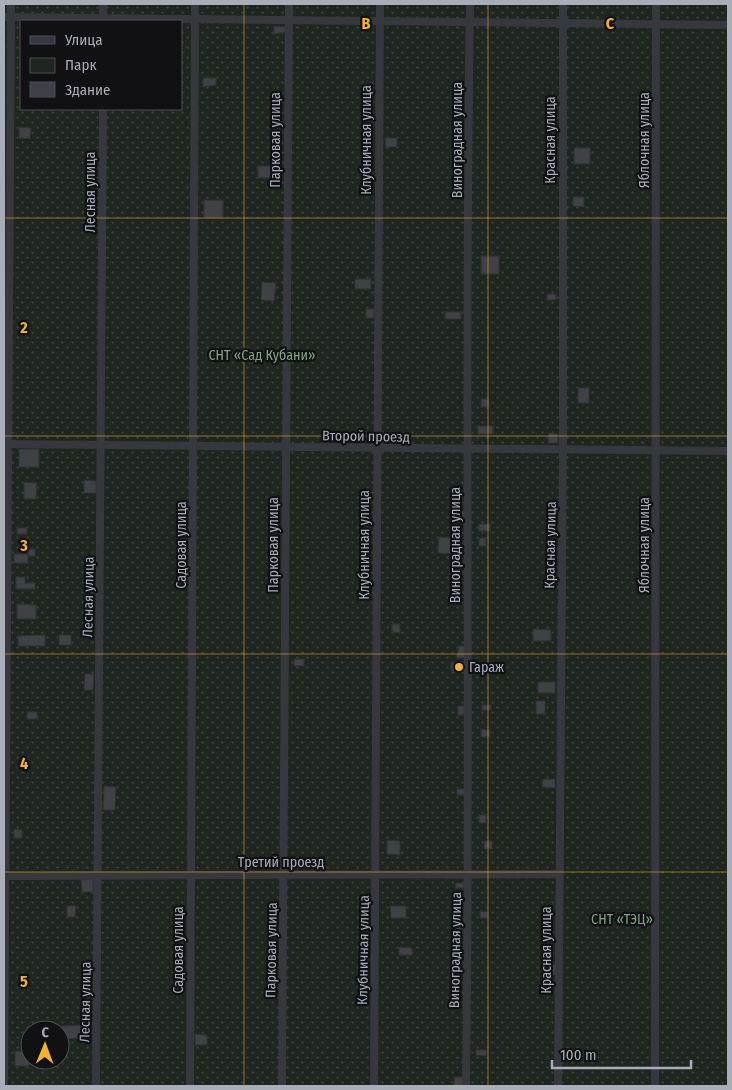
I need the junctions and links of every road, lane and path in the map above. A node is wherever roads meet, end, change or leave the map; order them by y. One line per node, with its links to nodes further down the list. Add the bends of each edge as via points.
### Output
1 (11, 4): 9 (street)
2 (103, 4): 11 (street)
3 (195, 4): 10 (street, Садовая улица)
4 (289, 4): 12 (street, Парковая улица)
5 (380, 4): 13 (street, Клубничная улица)
6 (470, 4): 14 (street, Виноградная улица)
7 (563, 4): 16 (street, Красная улица)
8 (656, 4): 15 (street, Яблочная улица)
9 (7, 17): 11 (street); 19 (street)
10 (195, 19): 11 (street); 12 (street); 21 (street, Садовая улица)
11 (103, 20)
12 (289, 20): 13 (street); 22 (street, Парковая улица)
13 (380, 22): 14 (street); 23 (street, Клубничная улица)
14 (470, 23): 16 (street); 24 (street, Виноградная улица)
15 (656, 23): 16 (street); 17 (street); 27 (street, Яблочная улица)
16 (562, 24): 25 (street, Красная улица)
17 (728, 25)
18 (103, 110): 20 (street, Лесная улица)
19 (6, 444): 20 (street, Второй проезд); 33 (street)
20 (102, 445): 21 (street, Второй проезд); 34 (street, Лесная улица)
21 (194, 445): 22 (street, Второй проезд); 28 (street, Садовая улица)
22 (286, 446): 23 (street, Второй проезд); 29 (street, Парковая улица)
23 (377, 449): 24 (street, Второй проезд); 30 (street, Клубничная улица)
24 (467, 449): 25 (street, Второй проезд); 31 (street, Виноградная улица)
25 (564, 451): 27 (street, Второй проезд); 32 (street, Красная улица)
26 (728, 451): 27 (street, Второй проезд)
27 (657, 452): 42 (street, Яблочная улица)
28 (191, 874): 29 (street, Третий проезд); 34 (street, Третий проезд); 37 (street, Садовая улица)
29 (284, 874): 30 (street, Третий проезд); 38 (street, Парковая улица)
30 (376, 874): 31 (street, Третий проезд); 39 (street, Клубничная улица)
31 (469, 874): 32 (street, Третий проезд); 40 (street, Виноградная улица)
32 (559, 874): 41 (street, Красная улица)
33 (5, 876): 34 (street, Третий проезд); 35 (street)
34 (98, 876): 36 (street, Лесная улица)
35 (4, 1086)
36 (96, 1086)
37 (190, 1086)
38 (282, 1086)
39 (374, 1086)
40 (466, 1086)
41 (558, 1086)
42 (655, 1086)

